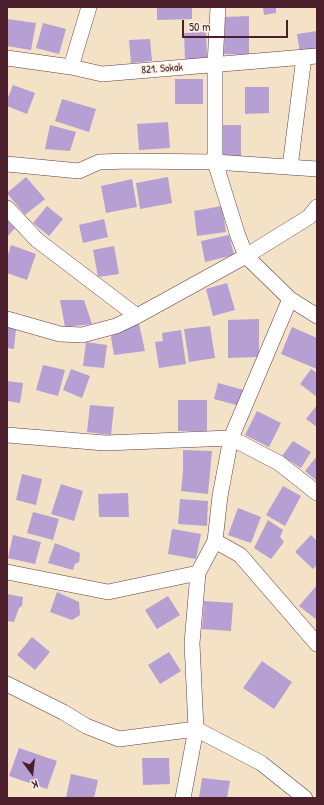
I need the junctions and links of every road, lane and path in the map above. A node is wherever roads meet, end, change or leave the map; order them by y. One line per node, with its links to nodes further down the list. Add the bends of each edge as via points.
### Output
1 (89, 7): 6 (street)
2 (218, 7): 5 (street)
3 (310, 57): 5 (street, 821. Sokak); 9 (street)
4 (7, 58): 6 (street, 821. Sokak)
5 (215, 65): 6 (street, 821. Sokak, via 102,74); 7 (street)
6 (71, 67)
7 (215, 162): 8 (street, via 99,162 79,171); 9 (street); 13 (street)
8 (7, 164)
9 (290, 166): 10 (street)
10 (317, 169)
11 (317, 207): 13 (street, via 309,217)
12 (7, 208): 15 (street, via 37,240)
13 (246, 256): 14 (street); 15 (street)
14 (290, 299): 16 (street); 19 (street)
15 (137, 316): 17 (street, via 116,326 82,336 60,334)
16 (317, 316)
17 (7, 319)
18 (7, 435): 19 (street, via 105,443)
19 (231, 438): 20 (street, via 279,463); 21 (street)
20 (317, 493)
21 (215, 540): 23 (street); 24 (street, via 240,555)
22 (7, 572): 23 (street, via 108,592)
23 (198, 573): 26 (street, via 192,643)
24 (317, 644)
25 (7, 684): 26 (street, via 86,726 120,739)
26 (196, 729): 27 (street); 28 (street, via 261,763)
27 (183, 798)
28 (305, 798)

